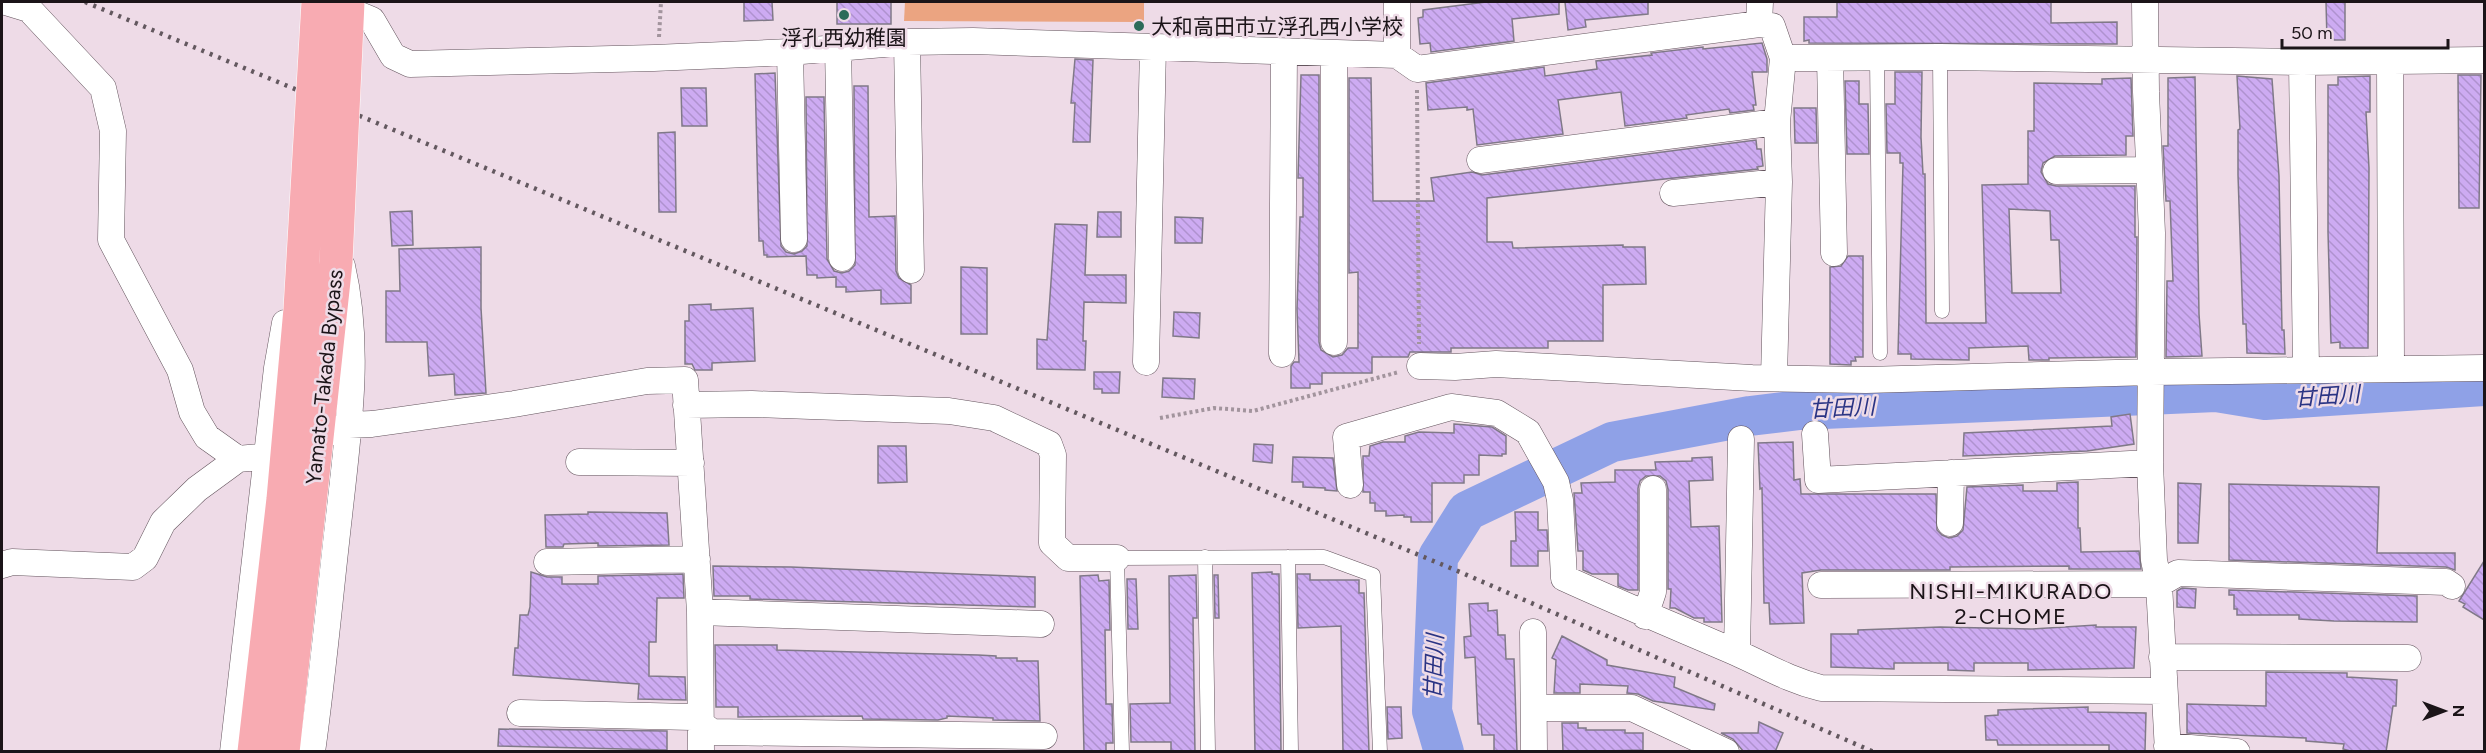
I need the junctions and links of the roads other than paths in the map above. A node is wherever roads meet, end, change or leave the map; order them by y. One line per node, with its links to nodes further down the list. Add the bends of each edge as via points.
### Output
1 (6, 2): 50 (street, via 29,9 103,88 112,131 111,240 180,370 192,412 207,437)
2 (305, 2): 29 (highway, bridge)
3 (1397, 2): 20 (street)
4 (2145, 2): 17 (street)
5 (340, 4): 10 (street, via 372,20 393,56 410,64); 27 (street); 29 (highway, Yamato-Takada Bypass, bridge); 82 (highway, Yamato-Takada Bypass, bridge, via 336,262)
6 (1760, 13): 14 (street, via 1772,26); 20 (street)
7 (907, 42): 8 (street); 9 (street); 33 (street)
8 (838, 46): 10 (street); 32 (street)
9 (1153, 47): 11 (street); 38 (street)
10 (790, 52): 30 (street)
11 (1284, 52): 12 (street); 36 (street)
12 (1334, 54): 20 (street); 35 (street)
13 (1940, 57): 16 (street); 17 (street); 34 (lane)
14 (1783, 58): 15 (street); 22 (street)
15 (1830, 58): 16 (street); 31 (street)
16 (1876, 58): 37 (lane)
17 (2145, 60): 21 (street); 24 (street)
18 (2484, 60): 19 (street)
19 (2390, 61): 21 (street); 40 (street)
20 (1407, 62)
21 (2302, 62): 42 (street)
22 (1777, 122): 23 (street); 26 (street)
23 (1480, 160)
24 (2149, 170): 25 (street); 43 (street)
25 (2056, 171)
26 (1779, 182): 28 (street); 44 (street)
27 (323, 184): 46 (street, via 327,222 343,267 350,309 353,382); 49 (street, via 316,222 288,306)
28 (1673, 193)
29 (306, 224): 81 (highway, Yamato-Takada Bypass, bridge, via 284,499)
30 (794, 239)
31 (1834, 253)
32 (842, 258)
33 (911, 270)
34 (1942, 311)
35 (1334, 342)
36 (1281, 354)
37 (1880, 354)
38 (1146, 362)
39 (1420, 366): 44 (street, via 1496,364)
40 (2391, 368): 41 (street); 42 (street)
41 (2484, 368)
42 (2306, 370): 43 (street)
43 (2152, 372): 44 (street, via 1876,380); 53 (street)
44 (1774, 378)
45 (686, 405): 46 (street, via 685,380 646,381 514,404); 52 (street); 60 (street, via 949,411 994,418 1049,444 1053,455 1052,543 1068,558)
46 (349, 425): 49 (street); 83 (street)
47 (1815, 434): 54 (street, via 1818,480)
48 (1741, 439): 71 (street)
49 (268, 456): 50 (street); 80 (street)
50 (238, 459): 63 (street, via 197,489 163,522 145,558 132,567 12,562)
51 (579, 462): 52 (street)
52 (691, 463): 61 (street)
53 (2150, 463): 54 (street); 64 (street, via 2154,560)
54 (1951, 473): 57 (street)
55 (1350, 485): 68 (street, via 1346,437 1451,407 1497,413 1528,432 1556,482 1563,578)
56 (1653, 489): 68 (street, via 1653,592)
57 (1950, 523)
58 (1204, 557): 59 (lane); 60 (lane); 86 (lane)
59 (1288, 557): 87 (lane); 88 (lane, via 1324,557 1373,575)
60 (1117, 558): 85 (lane)
61 (697, 559): 62 (street); 67 (street)
62 (547, 562)
63 (2, 565)
64 (2159, 584): 65 (street); 66 (street, via 2178,573 2446,582); 72 (street)
65 (1821, 585)
66 (2452, 586)
67 (700, 612): 69 (street); 77 (street)
68 (1645, 616): 71 (street)
69 (1041, 624)
70 (1533, 632): 75 (street)
71 (1737, 653): 74 (street, via 1795,681 1821,688)
72 (2162, 657): 73 (street); 74 (street)
73 (2408, 658)
74 (2164, 691): 79 (street)
75 (1534, 708): 89 (street); 90 (street, via 1632,708)
76 (520, 713): 77 (street, via 692,717)
77 (701, 722): 78 (street, via 712,732); 84 (street)
78 (1044, 736)
79 (2168, 749): 91 (street)
80 (233, 752)
81 (254, 752)
82 (283, 752)
83 (312, 752)
84 (701, 752)
85 (1122, 752)
86 (1208, 752)
87 (1291, 752)
88 (1380, 752)
89 (1534, 752)
90 (1726, 752)
91 (2237, 752)

